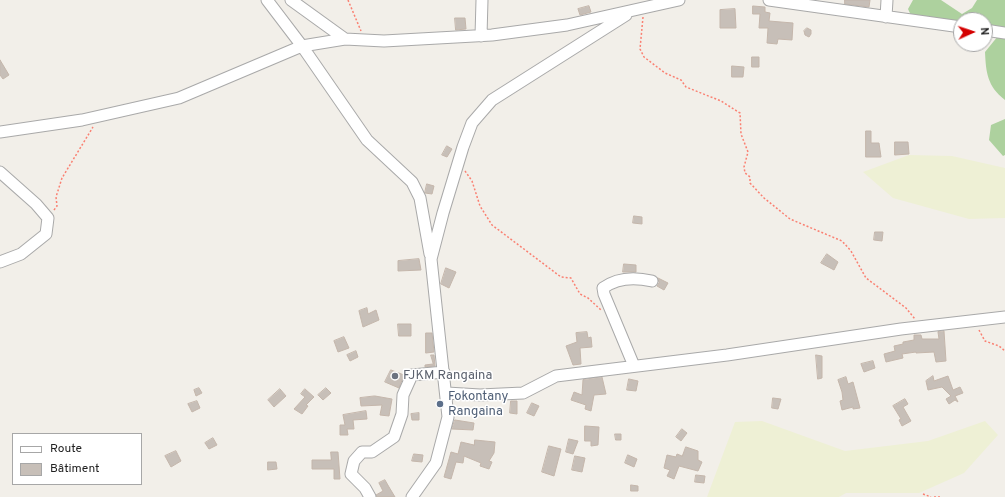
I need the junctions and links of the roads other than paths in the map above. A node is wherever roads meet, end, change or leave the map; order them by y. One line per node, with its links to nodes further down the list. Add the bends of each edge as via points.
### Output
1 (267, 0): 14 (street)
2 (291, 0): 13 (street)
3 (482, 0): 12 (street)
4 (679, 0): 7 (street)
5 (769, 0): 8 (street)
6 (887, 0): 8 (street)
7 (642, 6): 12 (street, via 567,25); 17 (street, via 492,100 472,123 458,161)
8 (886, 18): 9 (street)
9 (953, 26)
10 (993, 31): 11 (street)
11 (1005, 33)
12 (482, 36): 13 (street, via 384,41)
13 (345, 39): 14 (street)
14 (302, 46): 15 (street, via 179,98 82,120); 17 (street, via 367,140 412,182 420,198)
15 (0, 132)
16 (0, 172): 18 (street, via 48,218 46,234 20,254)
17 (431, 259): 22 (street)
18 (0, 262)
19 (652, 281): 21 (street, via 628,278 603,288)
20 (1005, 317): 21 (street, via 921,326)
21 (634, 366): 23 (street, via 556,376 524,393)
22 (444, 372): 23 (street); 24 (street, via 412,375 403,395 402,414 394,437 372,452 362,452 354,461 351,474)
23 (447, 393): 25 (street, via 448,417 436,463)
24 (370, 497)
25 (412, 497)

